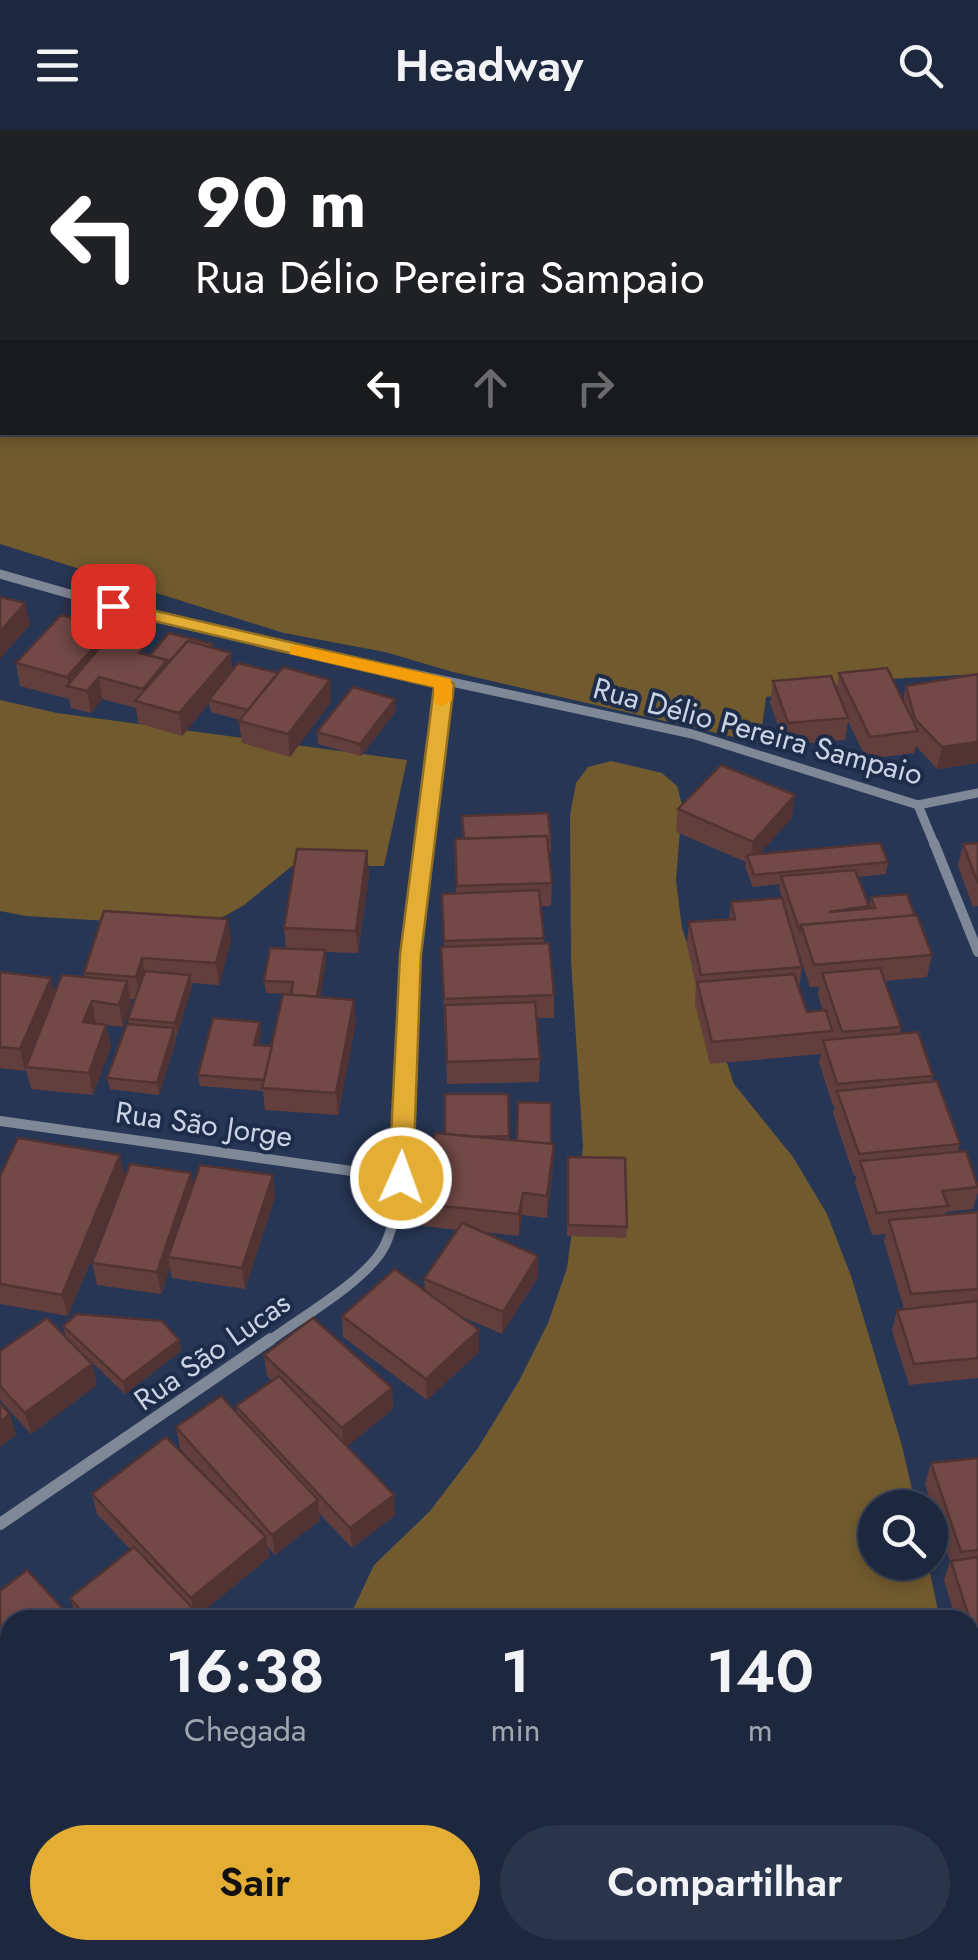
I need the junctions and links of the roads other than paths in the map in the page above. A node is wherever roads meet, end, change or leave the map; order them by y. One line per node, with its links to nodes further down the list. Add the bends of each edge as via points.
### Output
1 (0, 574): 2 (street, Rua Délio Pereira Sampaio, via 151,617)
2 (444, 684): 4 (street, Rua Délio Pereira Sampaio, via 692,734); 7 (street, Rua São Lucas, via 410,955)
3 (978, 793): 4 (street, Rua Délio Pereira Sampaio)
4 (918, 805): 5 (street)
5 (978, 952)
6 (0, 1121): 7 (street, Rua São Jorge)
7 (401, 1178): 8 (street, Rua São Lucas, via 391,1231 367,1268 204,1388)
8 (0, 1524)

